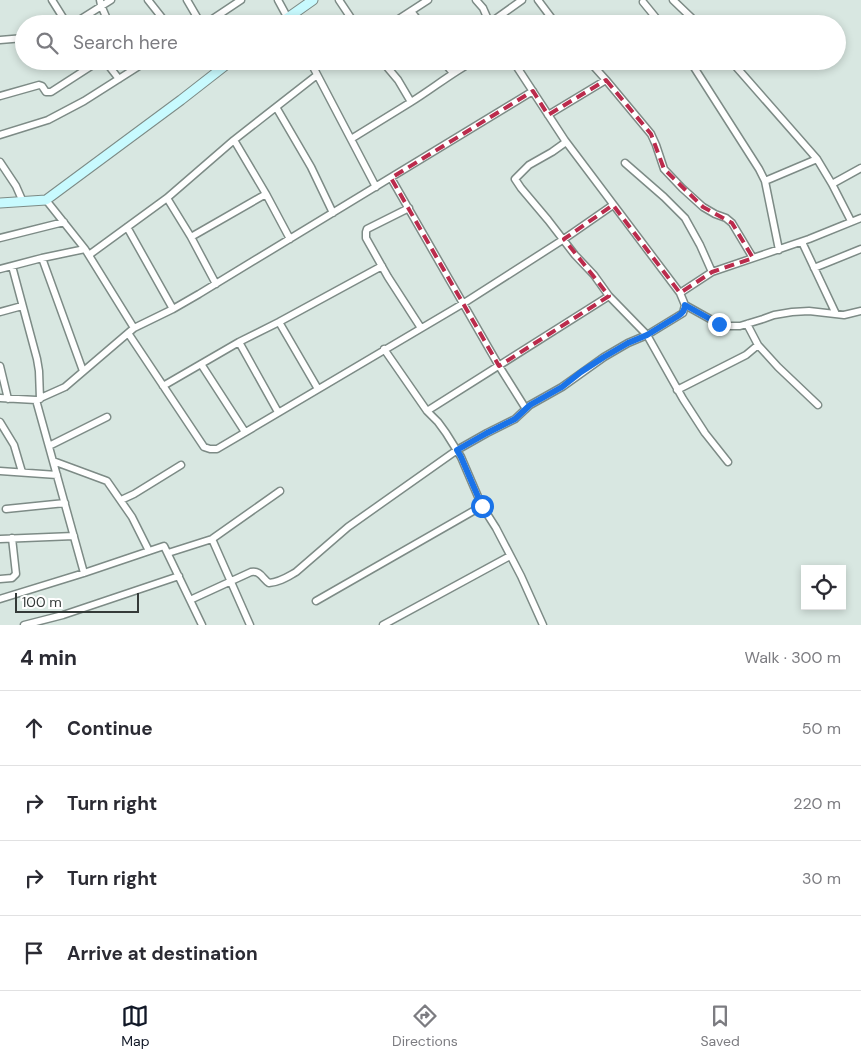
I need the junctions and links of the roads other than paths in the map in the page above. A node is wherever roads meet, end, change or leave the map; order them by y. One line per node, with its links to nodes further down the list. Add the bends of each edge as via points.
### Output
1 (52, 0): 17 (street)
2 (111, 0): 15 (street)
3 (148, 0): 20 (street)
4 (187, 0): 21 (street)
5 (242, 0): 22 (street)
6 (278, 0): 23 (street)
7 (312, 0): 24 (street)
8 (339, 0): 25 (street)
9 (428, 0): 16 (street)
10 (476, 0): 28 (street)
11 (522, 0): 29 (street)
12 (538, 0): 30 (street)
13 (673, 0): 32 (street)
14 (644, 2): 31 (street)
15 (101, 3): 18 (street); 19 (street)
16 (411, 11): 26 (street); 27 (street)
17 (64, 15)
18 (84, 15)
19 (106, 15)
20 (160, 15)
21 (197, 15)
22 (218, 15)
23 (286, 15)
24 (295, 15)
25 (349, 15)
26 (405, 15)
27 (414, 15)
28 (486, 15)
29 (502, 15)
30 (549, 15)
31 (654, 15)
32 (689, 15)
33 (15, 39): 34 (street)
34 (0, 40)
35 (85, 70): 52 (street, via 51,92 46,92 39,85)
36 (112, 70): 49 (street)
37 (134, 70): 49 (street)
38 (219, 70): 70 (street)
39 (314, 70): 48 (street)
40 (390, 70): 53 (street)
41 (450, 70): 47 (street)
42 (459, 70): 47 (street)
43 (519, 70): 51 (street)
44 (597, 70): 50 (street)
45 (696, 70): 65 (street)
46 (739, 70): 60 (street)
47 (453, 74): 53 (street)
48 (317, 75): 54 (street); 59 (street)
49 (119, 79): 56 (street, via 48,120)
50 (606, 80): 55 (street); 90 (street, via 651,134 664,169 702,207 732,223)
51 (533, 91): 55 (street); 64 (street)
52 (0, 96)
53 (411, 102): 59 (street)
54 (276, 107): 58 (street); 75 (street)
55 (548, 115): 57 (street)
56 (0, 135)
57 (564, 139): 73 (street); 83 (street, via 566,142 528,165 515,179)
58 (234, 140): 68 (street); 69 (street)
59 (351, 140): 67 (street)
60 (817, 159): 65 (street); 66 (street)
61 (0, 162): 71 (street)
62 (625, 163): 95 (street, via 685,218)
63 (861, 168): 66 (street)
64 (392, 178): 67 (street); 74 (street)
65 (765, 181): 87 (street)
66 (832, 184): 77 (street)
67 (376, 187): 75 (street)
68 (266, 194): 80 (street); 82 (street)
69 (167, 198): 79 (street); 80 (street)
70 (46, 200): 71 (street); 78 (street)
71 (23, 202): 72 (street)
72 (0, 203)
73 (613, 205): 83 (street); 97 (street)
74 (409, 208): 92 (street, via 367,229 366,238); 99 (street)
75 (333, 213): 82 (street)
76 (861, 218): 77 (street)
77 (852, 221): 84 (street)
78 (64, 222): 81 (street); 85 (street)
79 (127, 227): 88 (street); 102 (street)
80 (191, 237): 96 (street)
81 (0, 238)
82 (290, 239): 96 (street)
83 (564, 239): 98 (street); 99 (street)
84 (802, 242): 87 (street); 93 (street)
85 (84, 249): 88 (street); 89 (street)
86 (861, 249): 93 (street)
87 (778, 250): 90 (street)
88 (89, 255): 108 (street)
89 (42, 258): 91 (street); 118 (street)
90 (753, 258): 95 (street)
91 (12, 266): 94 (street); 101 (street)
92 (382, 266): 106 (street); 109 (street)
93 (814, 268): 105 (street)
94 (0, 269)
95 (712, 272): 97 (street)
96 (216, 284): 102 (street)
97 (680, 293): 100 (street)
98 (609, 296): 111 (street); 117 (street)
99 (464, 304): 109 (street); 117 (street)
100 (685, 305): 107 (street, via 719,324); 111 (street, via 683,313)
101 (22, 306): 104 (street); 124 (street, via 37,359)
102 (173, 310): 108 (street)
103 (861, 311): 105 (street)
104 (0, 312)
105 (836, 314): 107 (street, via 792,312)
106 (280, 322): 112 (street); 120 (street)
107 (746, 324): 113 (street)
108 (134, 328): 110 (street)
109 (421, 328): 114 (street)
110 (128, 333): 118 (street); 119 (street)
111 (647, 335): 121 (street); 126 (street, via 604,357)
112 (239, 342): 115 (street); 128 (street)
113 (758, 345): 121 (street, via 746,355); 125 (street)
114 (384, 349): 120 (street); 127 (street)
115 (202, 364): 119 (street); 131 (street)
116 (0, 366): 123 (street)
117 (499, 366): 126 (street); 127 (street)
118 (83, 371): 124 (street, via 65,387)
119 (163, 386): 131 (street, via 204,447 217,448)
120 (318, 389): 128 (street)
121 (677, 390): 135 (street)
122 (0, 398): 123 (street)
123 (8, 399): 124 (street)
124 (38, 400): 132 (street)
125 (818, 405)
126 (526, 409): 133 (street, via 515,419)
127 (427, 411): 133 (street)
128 (278, 412): 131 (street)
129 (107, 417): 132 (street)
130 (0, 422): 138 (street, via 14,445)
131 (245, 432)
132 (49, 446): 134 (street)
133 (457, 450): 143 (street); 155 (street, via 348,527 286,578 270,583 254,571)
134 (53, 461): 139 (street); 141 (street, via 107,481)
135 (728, 462)
136 (181, 465): 141 (street)
137 (0, 471): 138 (street)
138 (22, 472): 139 (street)
139 (57, 475): 142 (street)
140 (280, 492): 148 (street)
141 (120, 500): 149 (street)
142 (65, 503): 144 (street); 145 (street)
143 (482, 506): 151 (street); 158 (street)
144 (6, 509)
145 (74, 536): 146 (street); 152 (street)
146 (12, 538): 147 (street); 154 (street, via 16,574 12,578)
147 (0, 539)
148 (212, 539): 150 (street); 155 (street)
149 (149, 551): 150 (street, via 164,546); 152 (street)
150 (168, 554): 153 (street)
151 (510, 556): 162 (street); 163 (street)
152 (84, 573): 156 (street)
153 (179, 576): 157 (street); 159 (street)
154 (0, 579)
155 (230, 581): 157 (street); 161 (street)
156 (0, 599)
157 (190, 600): 160 (street)
158 (316, 601)
159 (24, 625)
160 (202, 625)
161 (250, 625)
162 (383, 625)
163 (543, 625)

